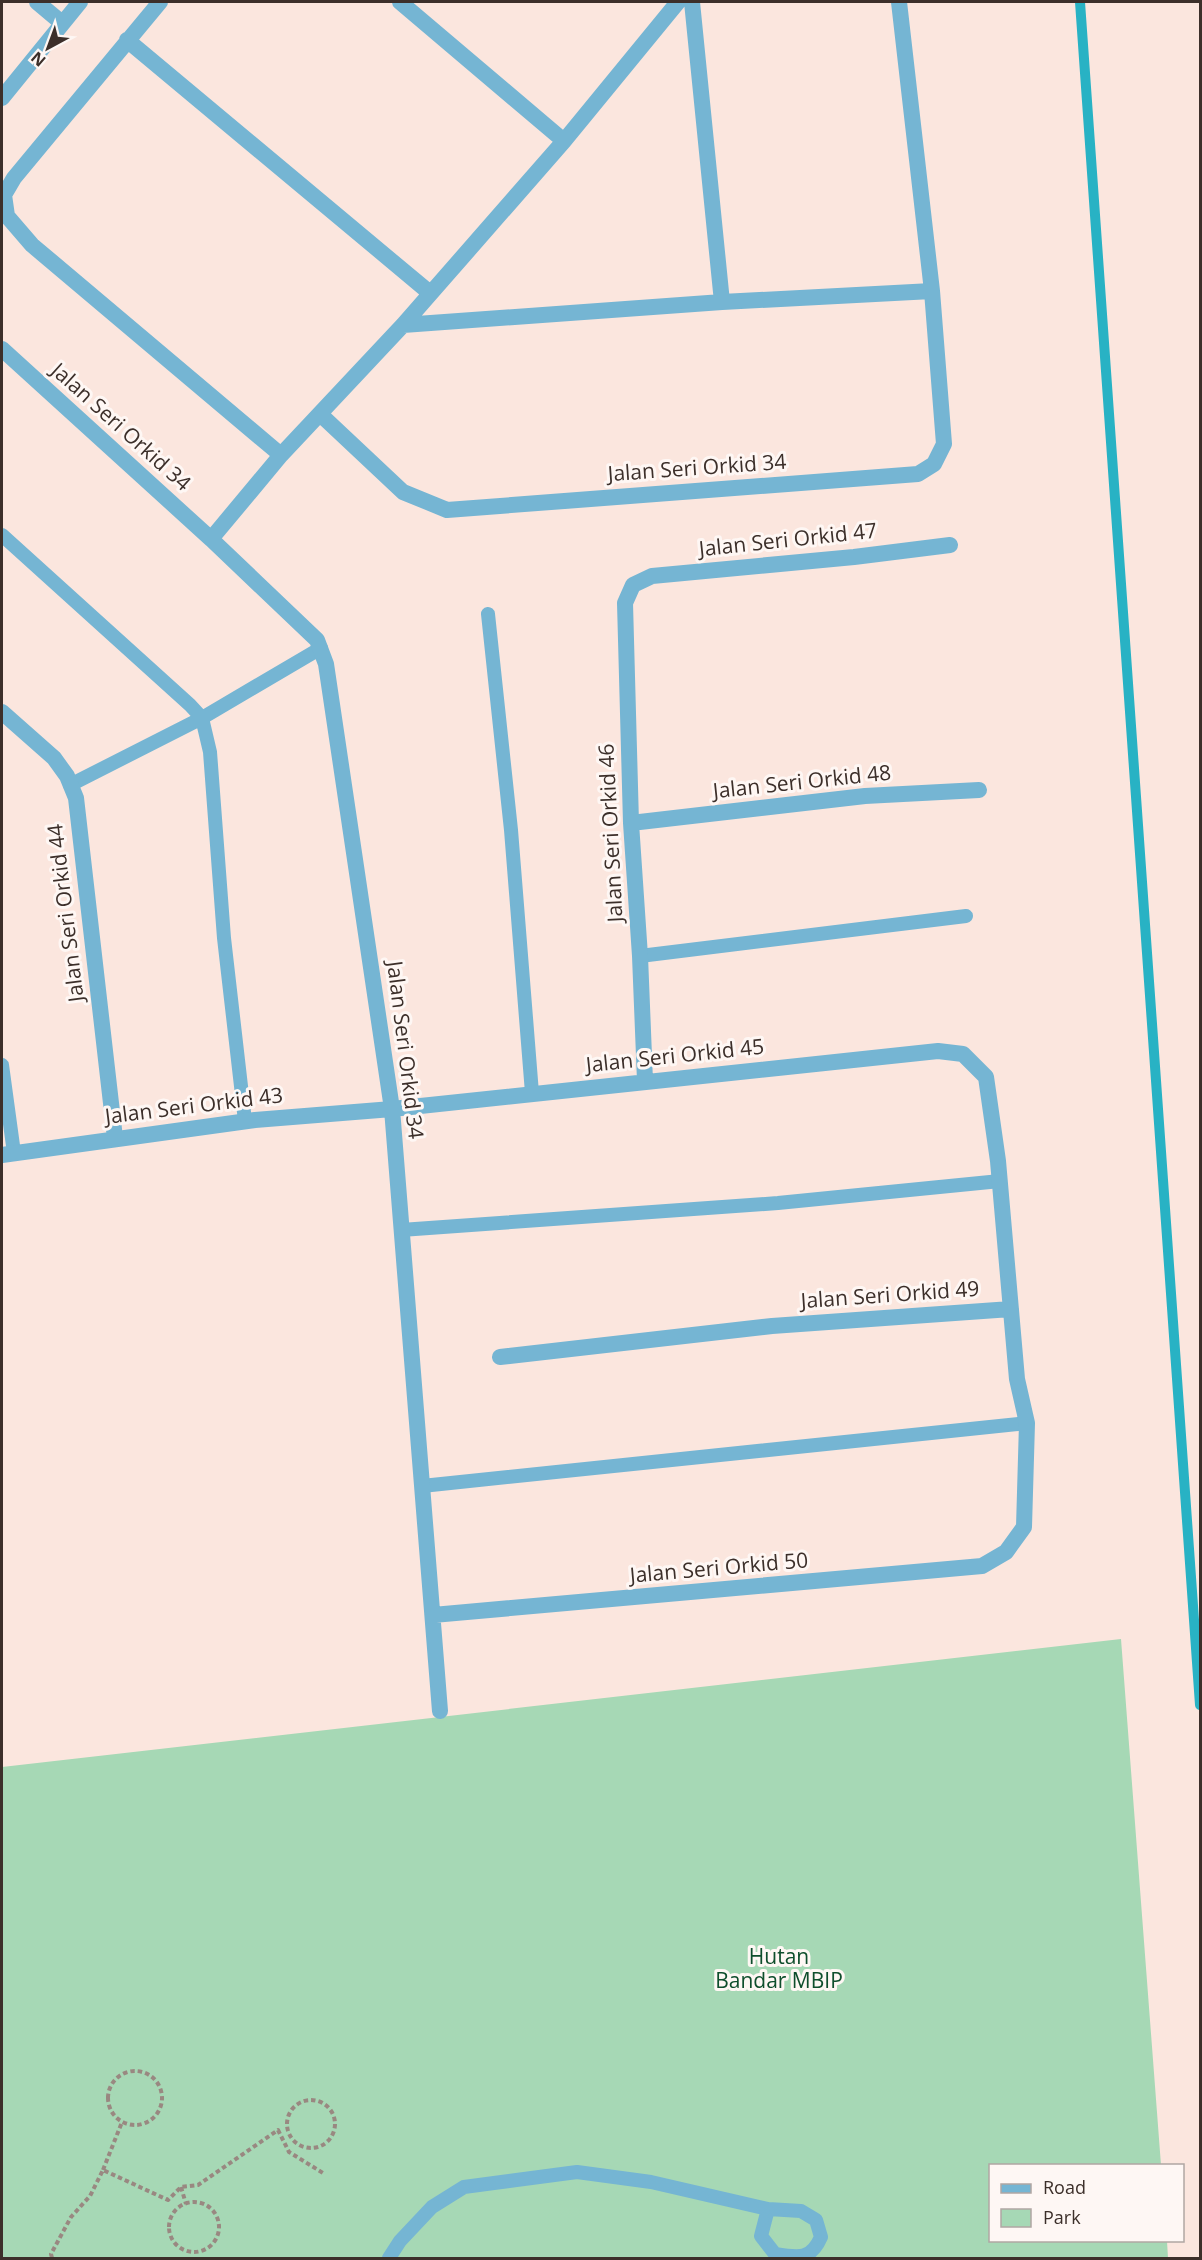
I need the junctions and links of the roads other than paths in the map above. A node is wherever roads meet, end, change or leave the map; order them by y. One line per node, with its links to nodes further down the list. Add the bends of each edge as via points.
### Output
1 (37, 2): 8 (street)
2 (80, 2): 8 (street)
3 (160, 2): 9 (street)
4 (678, 2): 11 (street)
5 (692, 2): 14 (street)
6 (898, 2): 12 (street, Jalan Seri Orkid 34)
7 (408, 4): 11 (street)
8 (62, 23): 10 (street)
9 (127, 40): 13 (street); 18 (street, via 14,178 4,195 7,216 32,245)
10 (2, 98)
11 (564, 141): 13 (street)
12 (932, 291): 14 (street); 17 (street, Jalan Seri Orkid 34, via 944,444 934,464 918,474 447,510 403,492)
13 (430, 293): 15 (street)
14 (722, 302): 15 (street)
15 (403, 326): 17 (street)
16 (2, 349): 20 (street, Jalan Seri Orkid 34)
17 (320, 414): 18 (street)
18 (281, 455): 20 (street)
19 (2, 535): 26 (lane)
20 (211, 539): 24 (street, Jalan Seri Orkid 34)
21 (950, 545): 22 (street, Jalan Seri Orkid 47, via 652,576)
22 (633, 585): 29 (street, Jalan Seri Orkid 46, via 625,603)
23 (488, 614): 34 (lane, via 511,830)
24 (321, 648): 26 (lane); 35 (street, Jalan Seri Orkid 34, via 332,693)
25 (2, 712): 27 (street, Jalan Seri Orkid 44, via 54,758)
26 (202, 718): 27 (lane); 36 (lane, via 210,752 224,938)
27 (70, 785): 37 (street, Jalan Seri Orkid 44, via 76,798)
28 (979, 790): 29 (street, Jalan Seri Orkid 48, via 865,796)
29 (631, 823): 31 (street, Jalan Seri Orkid 46)
30 (966, 916): 31 (lane)
31 (640, 956): 33 (street, Jalan Seri Orkid 46)
32 (2, 1065): 38 (lane)
33 (645, 1081): 34 (street, Jalan Seri Orkid 45); 39 (street, Jalan Seri Orkid 45, via 938,1051 963,1054 986,1077)
34 (532, 1093): 35 (street, Jalan Seri Orkid 45)
35 (392, 1108): 36 (street, Jalan Seri Orkid 43); 40 (street, Jalan Seri Orkid 34)
36 (245, 1121): 37 (street, Jalan Seri Orkid 43)
37 (115, 1138): 38 (street, Jalan Seri Orkid 43)
38 (8, 1154)
39 (1000, 1181): 40 (lane, via 778,1203); 41 (street)
40 (401, 1230): 44 (street, Jalan Seri Orkid 34)
41 (1011, 1309): 42 (street, Jalan Seri Orkid 49, via 772,1326); 43 (street, via 1017,1379)
42 (500, 1357)
43 (1027, 1423): 44 (lane); 45 (street, Jalan Seri Orkid 50, via 1023,1527 1006,1552 982,1566)
44 (422, 1486): 45 (street, Jalan Seri Orkid 34)
45 (433, 1615): 46 (street, Jalan Seri Orkid 34)
46 (440, 1711)
47 (768, 2209): 47 (lane, via 762,2236 775,2254 801,2258 816,2250 821,2237 816,2220 801,2211); 48 (lane, via 651,2182 577,2172 464,2187 432,2207)
48 (389, 2259)

